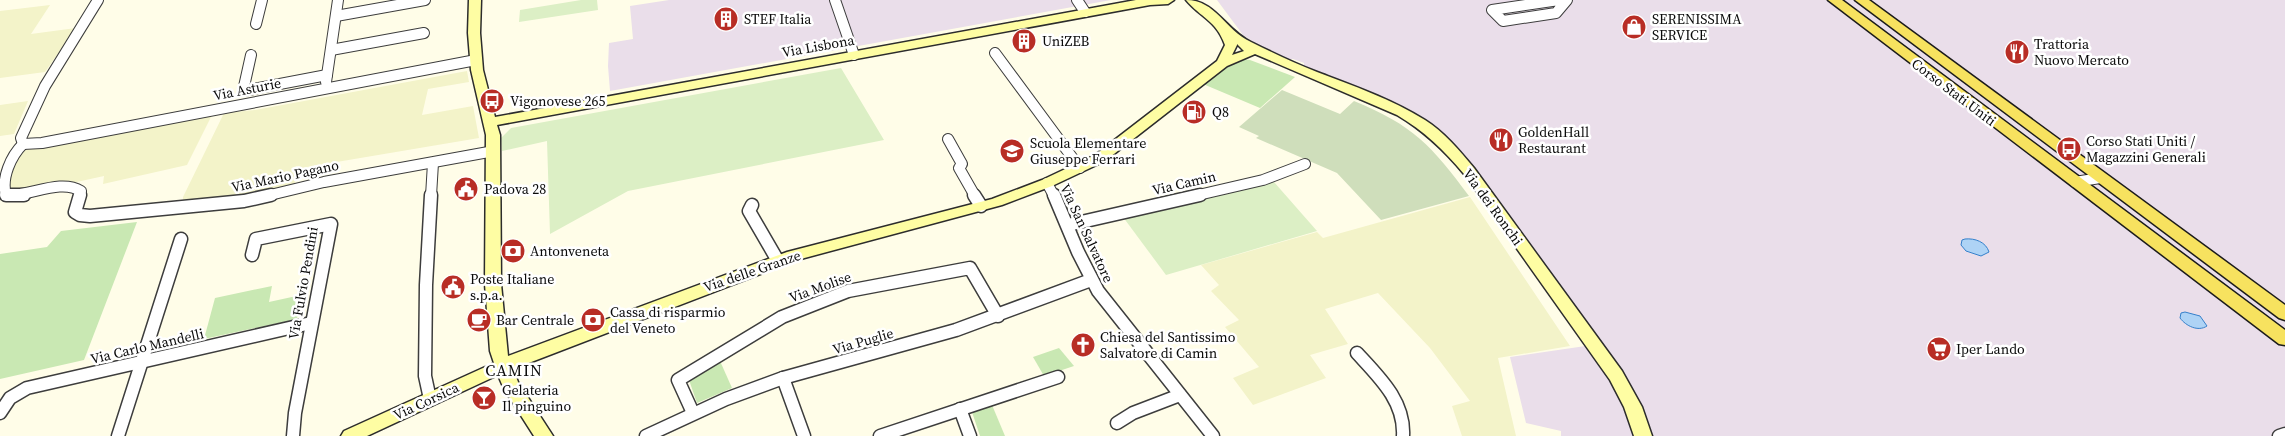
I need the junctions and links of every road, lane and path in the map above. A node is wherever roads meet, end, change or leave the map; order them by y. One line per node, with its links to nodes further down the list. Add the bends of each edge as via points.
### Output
1 (98, 0): 32 (street, via 44,88 21,138)
2 (262, 0): 20 (street)
3 (338, 0): 18 (street)
4 (425, 0): 18 (street)
5 (475, 0): 27 (street)
6 (835, 0): 26 (street)
7 (1077, 0): 17 (street)
8 (1151, 0): 9 (street, Via Lisbona); 17 (street, Via Lisbona)
9 (1168, 0)
10 (1193, 0): 11 (street); 19 (street)
11 (1201, 0)
12 (1208, 0): 19 (street)
13 (1559, 0): 14 (street, via 1492,10 1503,21 1556,13)
14 (1567, 0)
15 (1834, 0): 38 (main road, Corso Stati Uniti)
16 (1861, 0): 37 (main road, Corso Stati Uniti)
17 (1085, 12): 26 (street, Via Lisbona)
18 (336, 16): 22 (street)
19 (1216, 19): 23 (street)
20 (256, 24)
21 (424, 33): 22 (street)
22 (331, 50): 28 (street)
23 (1238, 51): 36 (street, Via delle Granze, via 1117,146); 73 (street, Via dei Ronchi, via 1270,59 1397,110 1442,140 1616,376 1633,407)
24 (995, 53): 36 (street)
25 (251, 55): 28 (street, via 243,91)
26 (854, 55): 30 (street, Via Lisbona)
27 (476, 60): 29 (street, Via Asturie); 30 (street)
28 (327, 75): 29 (street)
29 (324, 89): 32 (street, Via Asturie)
30 (491, 122): 33 (street)
31 (948, 139): 41 (street, via 962,164 959,168)
32 (23, 144): 34 (street, Via Mario Pagano, via 13,154 3,188 6,196 76,187 80,191 75,210 80,215 98,216 244,201)
33 (494, 151): 34 (street, Via Mario Pagano); 53 (street, via 494,299)
34 (433, 163): 57 (street, via 426,285 425,376)
35 (1305, 164): 42 (street, Via Camin, via 1246,184)
36 (1080, 168): 39 (street, Via delle Granze)
37 (2100, 178): 38 (street); 47 (main road, Corso Stati Uniti)
38 (2075, 182): 50 (main road, Corso Stati Uniti)
39 (1047, 183): 41 (street, Via delle Granze); 42 (street, Via San Salvatore)
40 (752, 205): 45 (street, via 750,211)
41 (981, 206): 45 (street, Via delle Granze)
42 (1068, 225): 46 (street, Via San Salvatore)
43 (181, 239): 52 (street)
44 (252, 255): 49 (street, Via Fulvio Pendini, via 256,239 331,224)
45 (778, 261): 53 (street, Via delle Granze, via 629,315)
46 (1091, 280): 48 (street, Via Puglie); 56 (street, Via San Salvatore, via 1104,301)
47 (2285, 314)
48 (998, 316): 55 (street, Via Puglie); 59 (street, Via Molise, via 970,268 848,290 782,317 678,380)
49 (311, 323): 52 (street, Via Carlo Mandelli); 64 (street, Via Fulvio Pendini)
50 (2285, 339)
51 (1357, 352): 72 (street, via 1385,386 1400,412 1404,423)
52 (140, 363): 60 (street, Via Carlo Mandelli, via 27,388 13,394 4,403); 63 (street)
53 (502, 366): 57 (street, Via Corsica); 66 (street)
54 (1058, 376): 58 (street)
55 (784, 378): 59 (street, Via Puglie); 68 (street)
56 (1180, 395): 61 (street); 71 (street, Via San Salvatore)
57 (430, 399): 65 (street, Via Corsica)
58 (960, 409): 69 (street); 70 (street)
59 (693, 413): 67 (street, Via Puglie)
60 (0, 414)
61 (1116, 418)
62 (2285, 434): 74 (street)
63 (118, 436)
64 (293, 436)
65 (350, 436)
66 (544, 436)
67 (646, 436)
68 (804, 436)
69 (880, 436)
70 (970, 436)
71 (1212, 436)
72 (1403, 436)
73 (1643, 436)
74 (2279, 436)

